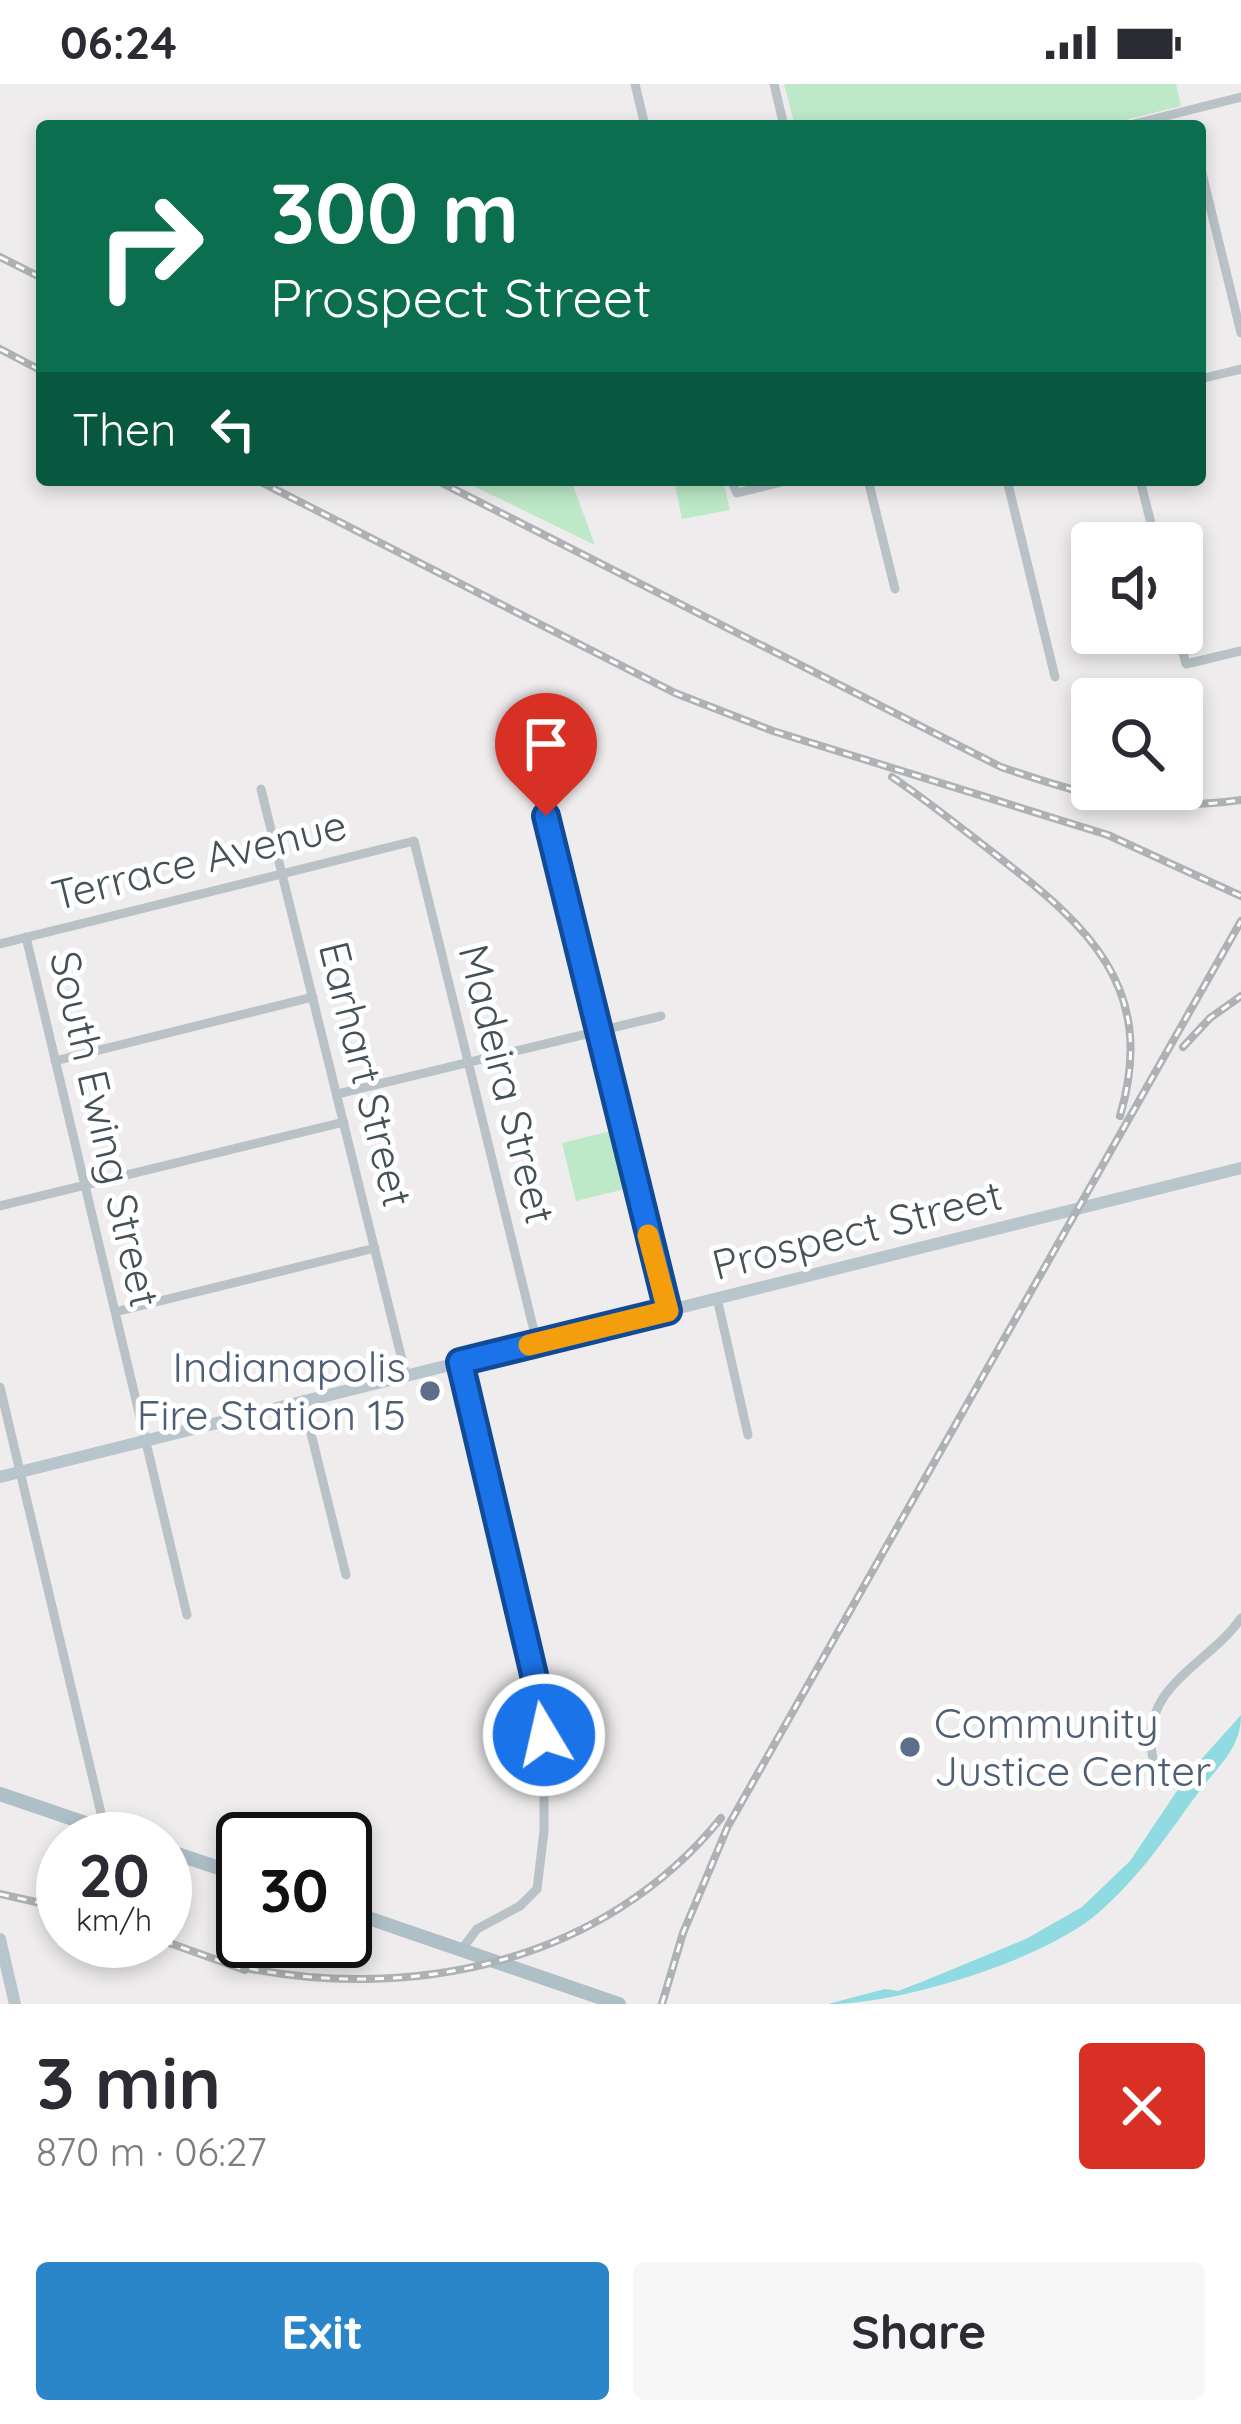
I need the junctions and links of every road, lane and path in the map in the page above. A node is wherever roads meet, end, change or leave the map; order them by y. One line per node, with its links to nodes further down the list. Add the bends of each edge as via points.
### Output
1 (635, 84): 5 (street)
2 (773, 84): 6 (street)
3 (1241, 98): 4 (street)
4 (1187, 111): 7 (street); 8 (street)
5 (644, 120)
6 (782, 120)
7 (1150, 120)
8 (1189, 120)
9 (1206, 189): 10 (street)
10 (1241, 332)
11 (1241, 369): 12 (street)
12 (1206, 378)
13 (733, 486): 14 (street, via 736,493)
14 (765, 486)
15 (869, 486): 19 (street)
16 (1008, 486): 22 (street)
17 (1142, 486): 18 (street)
18 (1151, 522)
19 (895, 589)
20 (1241, 650): 21 (street, via 1186,664)
21 (1183, 654)
22 (1055, 677)
23 (261, 789): 26 (street, Earhart Street)
24 (546, 816): 31 (street)
25 (415, 841): 26 (street, Terrace Avenue); 33 (street, Madeira Street)
26 (282, 873): 27 (street, Terrace Avenue); 29 (street, Earhart Street)
27 (26, 937): 28 (street, Terrace Avenue); 32 (street, South Ewing Street)
28 (0, 944)
29 (313, 997): 32 (street); 34 (street, Earhart Street)
30 (661, 1016): 31 (street)
31 (598, 1031): 33 (street); 41 (street)
32 (55, 1061): 37 (street, South Ewing Street)
33 (467, 1062): 34 (street); 43 (street, Madeira Street)
34 (337, 1094): 35 (street, Earhart Street)
35 (344, 1122): 37 (street); 39 (street, Earhart Street)
36 (1241, 1168): 40 (main road, Prospect Street)
37 (84, 1185): 38 (street); 42 (street, South Ewing Street)
38 (0, 1206)
39 (375, 1248): 42 (street); 45 (street, Earhart Street)
40 (717, 1298): 41 (main road, Prospect Street); 48 (street)
41 (668, 1311): 43 (main road, Prospect Street)
42 (115, 1312): 49 (street, South Ewing Street)
43 (537, 1343): 44 (main road, Prospect Street)
44 (460, 1362): 45 (main road, Prospect Street); 61 (street, via 544,1717 537,1889)
45 (406, 1376): 47 (main road, Prospect Street)
46 (0, 1387): 50 (street)
47 (303, 1401): 49 (main road, Prospect Street); 52 (street)
48 (748, 1435)
49 (145, 1441): 50 (main road, Prospect Street); 53 (street, South Ewing Street)
50 (20, 1472): 51 (main road, Prospect Street); 58 (street)
51 (0, 1477)
52 (346, 1575)
53 (187, 1615)
54 (1241, 1618): 55 (street, via 1165,1690 1154,1711 1153,1764)
55 (1163, 1777)
56 (0, 1794): 57 (main road)
57 (53, 1812)
58 (102, 1812)
59 (372, 1919): 61 (main road)
60 (0, 1939): 62 (main road)
61 (462, 1948): 63 (main road)
62 (15, 2004)
63 (619, 2004)

